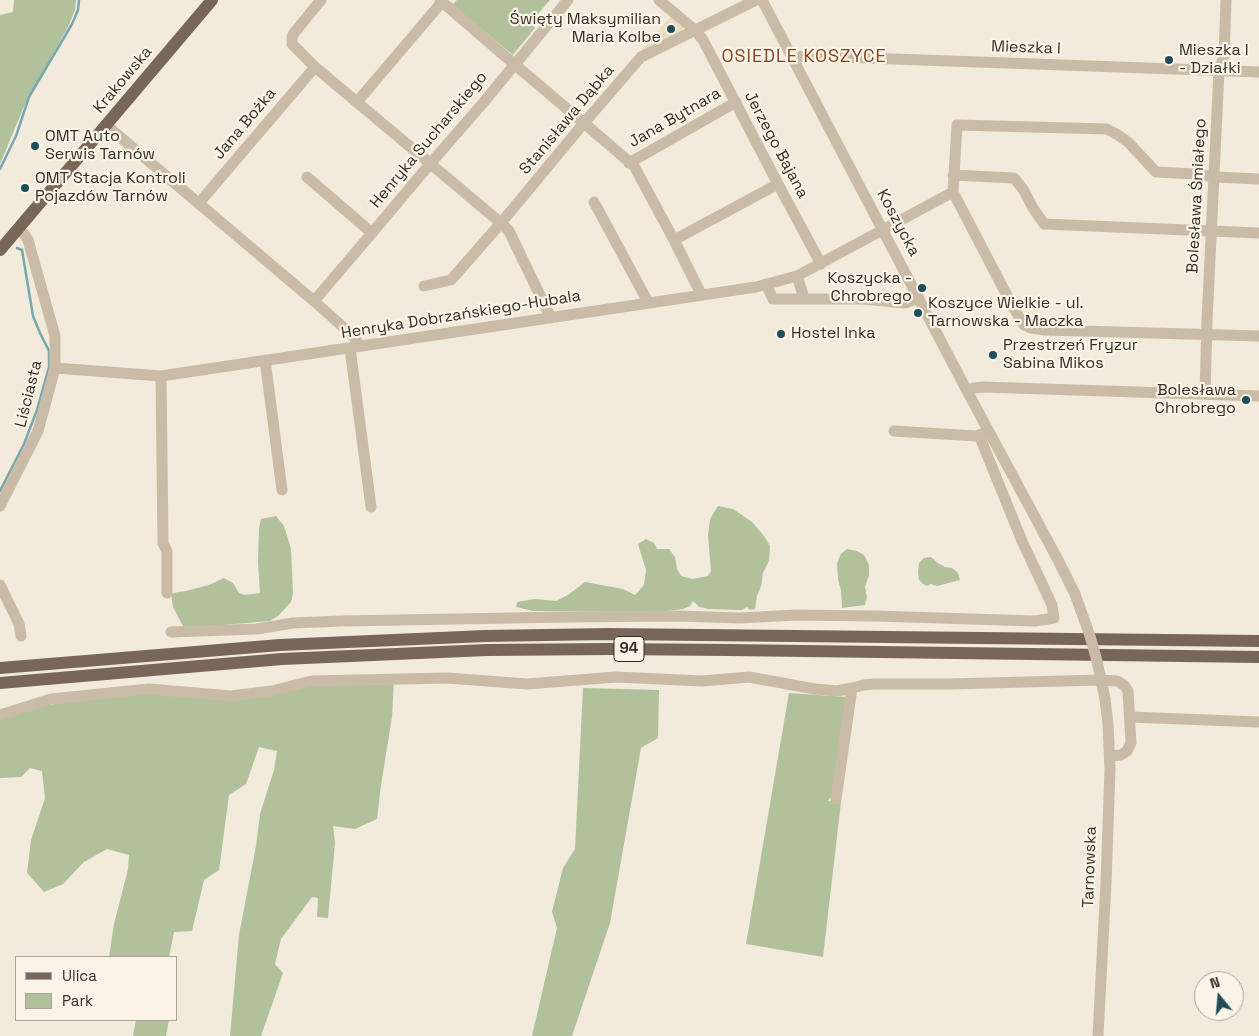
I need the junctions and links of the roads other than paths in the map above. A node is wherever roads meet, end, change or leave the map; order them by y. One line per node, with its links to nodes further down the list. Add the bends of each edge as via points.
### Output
1 (212, 0): 18 (main road, Krakowska)
2 (321, 0): 12 (street, via 292,37 292,44)
3 (568, 0): 11 (street, Henryka Sucharskiego)
4 (659, 0): 9 (street, Jerzego Bajana)
5 (756, 0): 9 (street, Stanisława Dąbka)
6 (762, 0): 10 (street, Koszycka)
7 (1226, 0): 13 (street, Bolesława Śmiałego, via 1224,56)
8 (441, 1): 11 (street); 15 (street)
9 (696, 31): 16 (street, Jerzego Bajana); 17 (street, Stanisława Dąbka, via 642,57)
10 (792, 57): 13 (street, Mieszka I); 31 (street, Koszycka)
11 (514, 64): 17 (street); 20 (street, Henryka Sucharskiego)
12 (315, 67): 15 (street); 28 (street, Jana Bożka)
13 (1219, 71): 14 (street, Mieszka I); 22 (street, Bolesława Śmiałego)
14 (1259, 72)
15 (357, 102): 20 (street)
16 (736, 102): 19 (street, Jana Bytnara); 25 (street, Jerzego Bajana)
17 (584, 123): 19 (street); 29 (street, Stanisława Dąbka)
18 (106, 125): 28 (street); 30 (main road, Krakowska)
19 (629, 163): 35 (street, via 634,166)
20 (430, 164): 29 (street); 33 (street, Henryka Sucharskiego)
21 (954, 176): 22 (street, via 957,124 1107,129 1128,142 1156,172); 26 (street); 32 (street, via 1014,178 1044,224)
22 (1214, 176): 24 (street); 32 (street, Bolesława Śmiałego)
23 (307, 177): 33 (street)
24 (1259, 180)
25 (778, 184): 35 (street); 37 (street, Jerzego Bajana)
26 (953, 192): 31 (street, Henryka Dobrzańskiego-Hubala); 47 (street, via 1024,325 1045,330)
27 (594, 202): 45 (street)
28 (199, 203): 44 (street)
29 (501, 223): 40 (street, Stanisława Dąbka, via 451,280); 46 (street, via 509,231)
30 (18, 229): 36 (main road, Krakowska); 51 (street, Liściasta, via 28,240 55,336)
31 (883, 230): 37 (street, Henryka Dobrzańskiego-Hubala); 43 (street, Koszycka)
32 (1212, 230): 34 (street); 47 (street, Bolesława Śmiałego)
33 (372, 233): 44 (street, Henryka Sucharskiego)
34 (1259, 233)
35 (674, 240): 41 (street)
36 (0, 250)
37 (822, 264): 38 (street, Henryka Dobrzańskiego-Hubala)
38 (797, 276): 39 (street, Henryka Dobrzańskiego-Hubala); 42 (street)
39 (766, 284): 41 (street, Henryka Dobrzańskiego-Hubala); 42 (street, via 773,299)
40 (424, 286)
41 (701, 294): 45 (street, Henryka Dobrzańskiego-Hubala)
42 (804, 298): 43 (street, via 905,303)
43 (919, 298): 53 (street, Koszycka)
44 (314, 301): 49 (street, via 353,336)
45 (648, 302): 46 (street, Henryka Dobrzańskiego-Hubala)
46 (551, 318): 49 (street, Henryka Dobrzańskiego-Hubala)
47 (1207, 334): 48 (street); 54 (street, Bolesława Śmiałego)
48 (1259, 336)
49 (355, 347): 50 (street, Henryka Dobrzańskiego-Hubala); 60 (street)
50 (265, 360): 52 (street, Henryka Dobrzańskiego-Hubala); 58 (street)
51 (55, 368): 52 (street, Henryka Dobrzańskiego-Hubala); 59 (street, Liściasta, via 38,432)
52 (161, 376): 62 (street, via 163,543 167,551)
53 (966, 389): 54 (street); 57 (street, Koszycka)
54 (1205, 394): 55 (street)
55 (1259, 396)
56 (894, 431): 57 (street)
57 (984, 433): 63 (street, via 1022,541 1052,605 1054,618 1036,621 796,615 740,618 549,617 293,623 257,629); 70 (street, Koszycka, bridge, via 1075,594 1095,653)
58 (282, 490)
59 (0, 506)
60 (371, 507)
61 (0, 585): 64 (street, via 19,624)
62 (167, 593)
63 (171, 632)
64 (21, 636)
65 (1259, 640): 67 (main road, 94, via 608,634 485,636 280,645)
66 (1259, 657): 68 (main road, 94, via 487,650 282,659)
67 (0, 668)
68 (0, 683)
69 (852, 688): 71 (street, via 837,691 815,689 749,677 702,681 616,677 527,684 447,678 311,681 272,691 231,696 149,689 51,699); 72 (street, via 873,684 1117,680 1128,691); 75 (street)
70 (1105, 700): 74 (street, Tarnowska)
71 (0, 715)
72 (1130, 717): 73 (street); 74 (street, via 1131,743 1127,751)
73 (1259, 722)
74 (1110, 756): 76 (street, Tarnowska)
75 (836, 799)
76 (1098, 1036)

